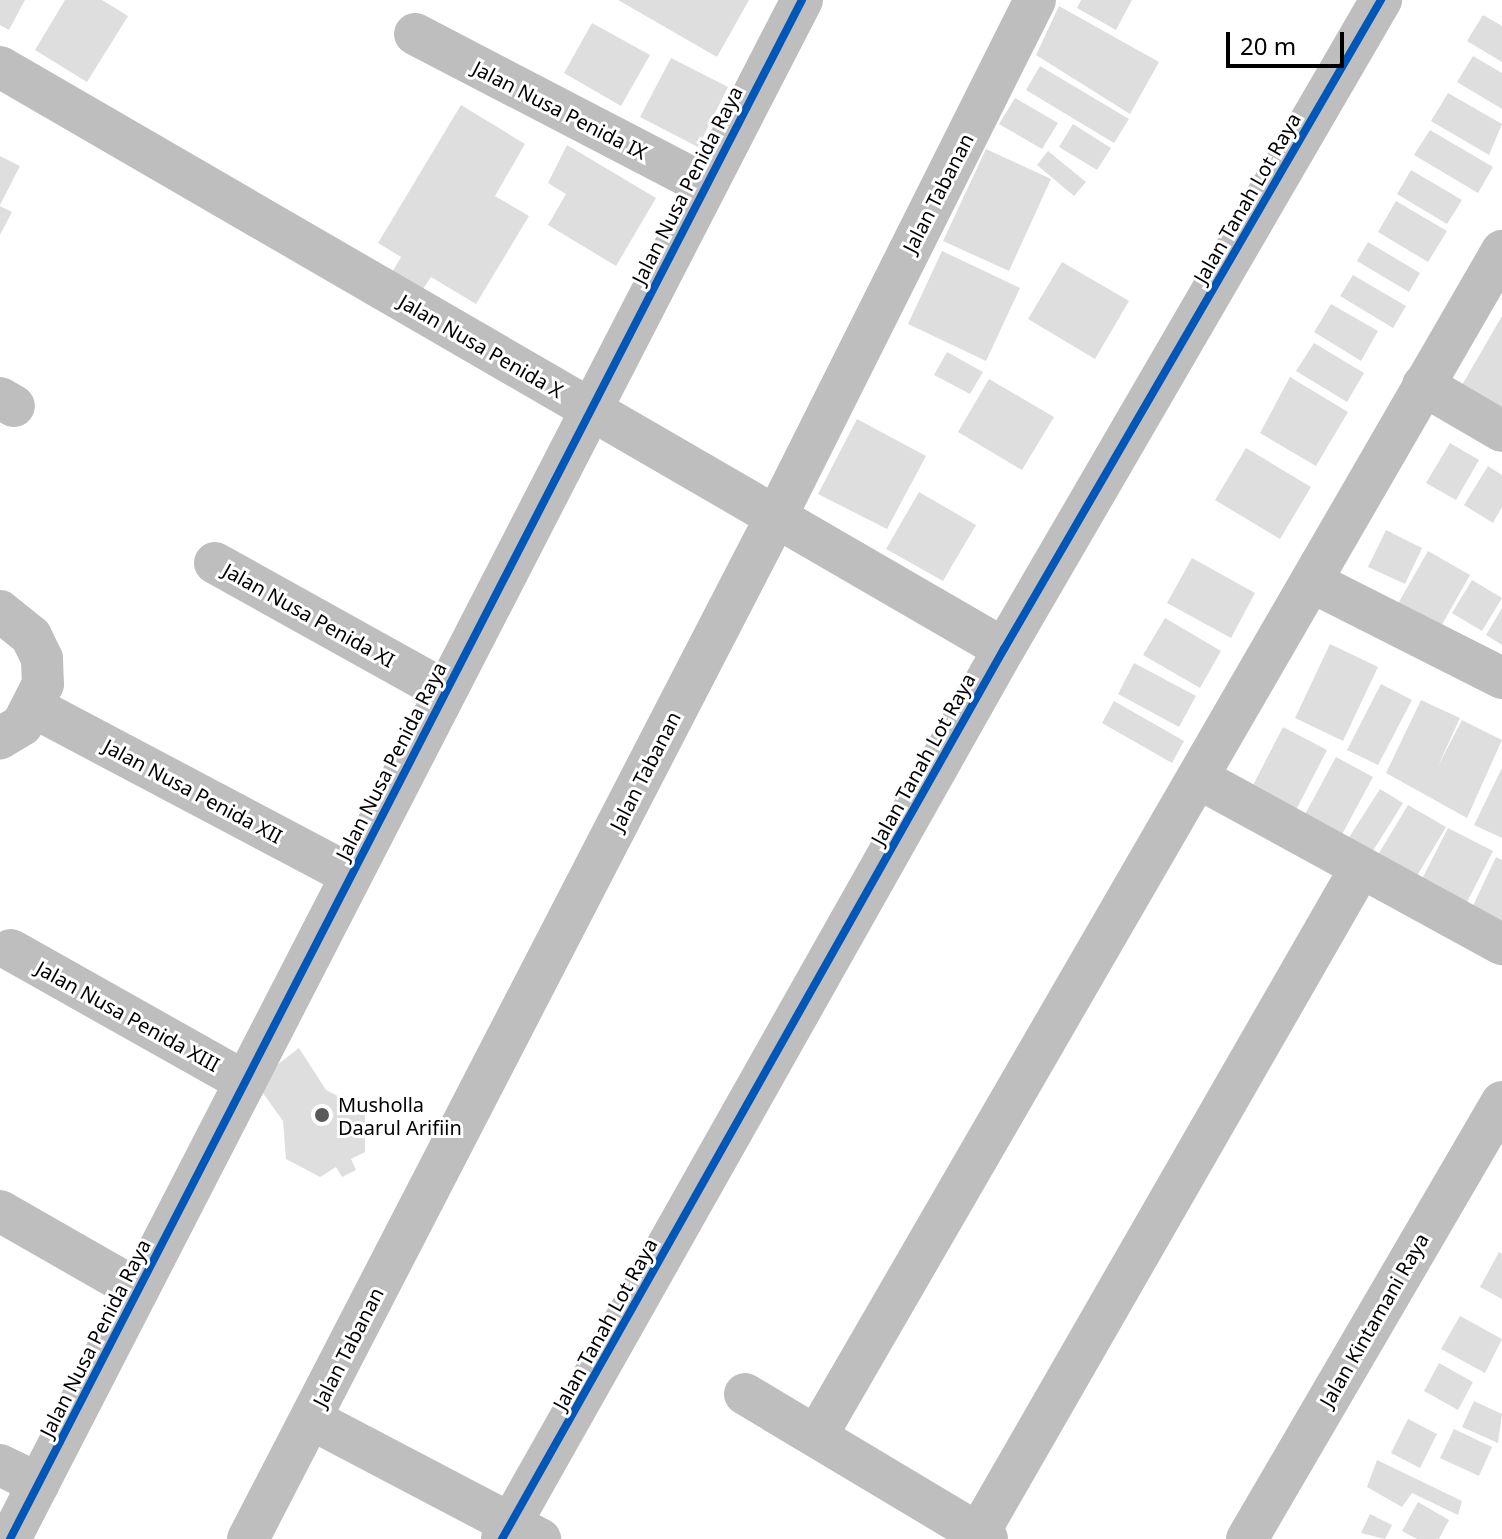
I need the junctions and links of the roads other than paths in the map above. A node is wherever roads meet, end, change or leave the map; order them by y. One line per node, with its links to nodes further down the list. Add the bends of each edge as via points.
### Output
1 (802, 0): 6 (street, Jalan Nusa Penida Raya)
2 (1035, 0): 11 (street, Jalan Tabanan)
3 (1381, 0): 15 (street, Jalan Tanah Lot Raya)
4 (415, 34): 6 (street, Jalan Nusa Penida IX)
5 (0, 67): 9 (street, Jalan Nusa Penida X)
6 (705, 185): 9 (street, Jalan Nusa Penida Raya)
7 (1502, 251): 8 (street)
8 (1423, 385): 10 (street); 13 (street)
9 (589, 409): 11 (street, Jalan Nusa Penida X); 17 (street, Jalan Nusa Penida Raya)
10 (1502, 431)
11 (776, 517): 15 (street, Jalan Nusa Penida X); 30 (street, Jalan Tabanan)
12 (215, 563): 17 (street, Jalan Nusa Penida XI)
13 (1312, 582): 16 (street); 20 (street)
14 (0, 611): 18 (street, via 31,636 42,659 43,684)
15 (1004, 649): 34 (street, Jalan Tanah Lot Raya)
16 (1502, 678)
17 (445, 691): 22 (street, Jalan Nusa Penida Raya)
18 (35, 708): 19 (street, via 22,725); 22 (street, Jalan Nusa Penida XII)
19 (0, 738)
20 (1200, 779): 21 (street); 31 (street)
21 (1360, 869): 23 (street); 35 (street)
22 (350, 875): 25 (street, Jalan Nusa Penida Raya)
23 (1502, 944)
24 (11, 950): 25 (street, Jalan Nusa Penida XIII)
25 (245, 1082): 28 (street, Jalan Nusa Penida Raya)
26 (1502, 1102): 38 (street, Jalan Kintamani Raya)
27 (0, 1211): 28 (street)
28 (138, 1290): 33 (street, Jalan Nusa Penida Raya)
29 (745, 1394): 31 (street)
30 (311, 1419): 34 (street); 37 (street, Jalan Tabanan)
31 (817, 1435): 35 (street)
32 (0, 1465): 33 (street)
33 (39, 1484): 36 (street, Jalan Nusa Penida Raya)
34 (518, 1533)
35 (983, 1536)
36 (10, 1539)
37 (248, 1539)
38 (1247, 1539)

